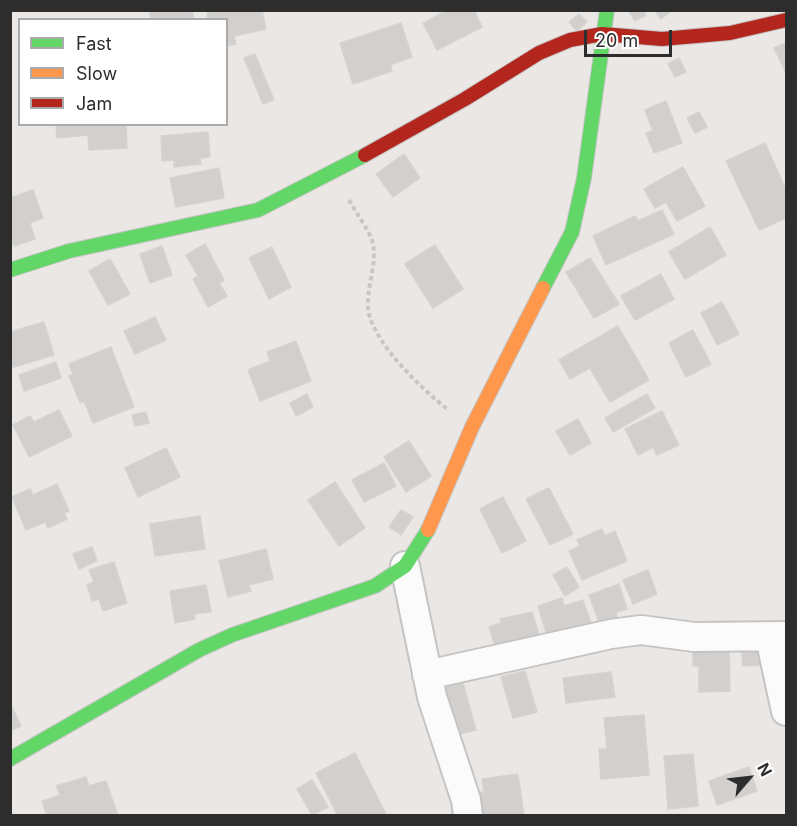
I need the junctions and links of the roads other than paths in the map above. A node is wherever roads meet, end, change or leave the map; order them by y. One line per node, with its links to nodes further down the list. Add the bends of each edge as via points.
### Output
1 (608, 10): 3 (street)
2 (786, 20): 3 (street, via 730,33 662,39)
3 (602, 33): 4 (street, via 570,40 539,53 333,173 258,210 69,251); 5 (street, via 584,178 572,232 472,427 443,501)
4 (10, 270)
5 (405, 566): 7 (street); 9 (street, via 375,586 199,650)
6 (778, 636): 7 (street, via 694,637 641,630); 8 (street)
7 (427, 675): 10 (street)
8 (786, 711)
9 (10, 759)
10 (468, 816)

